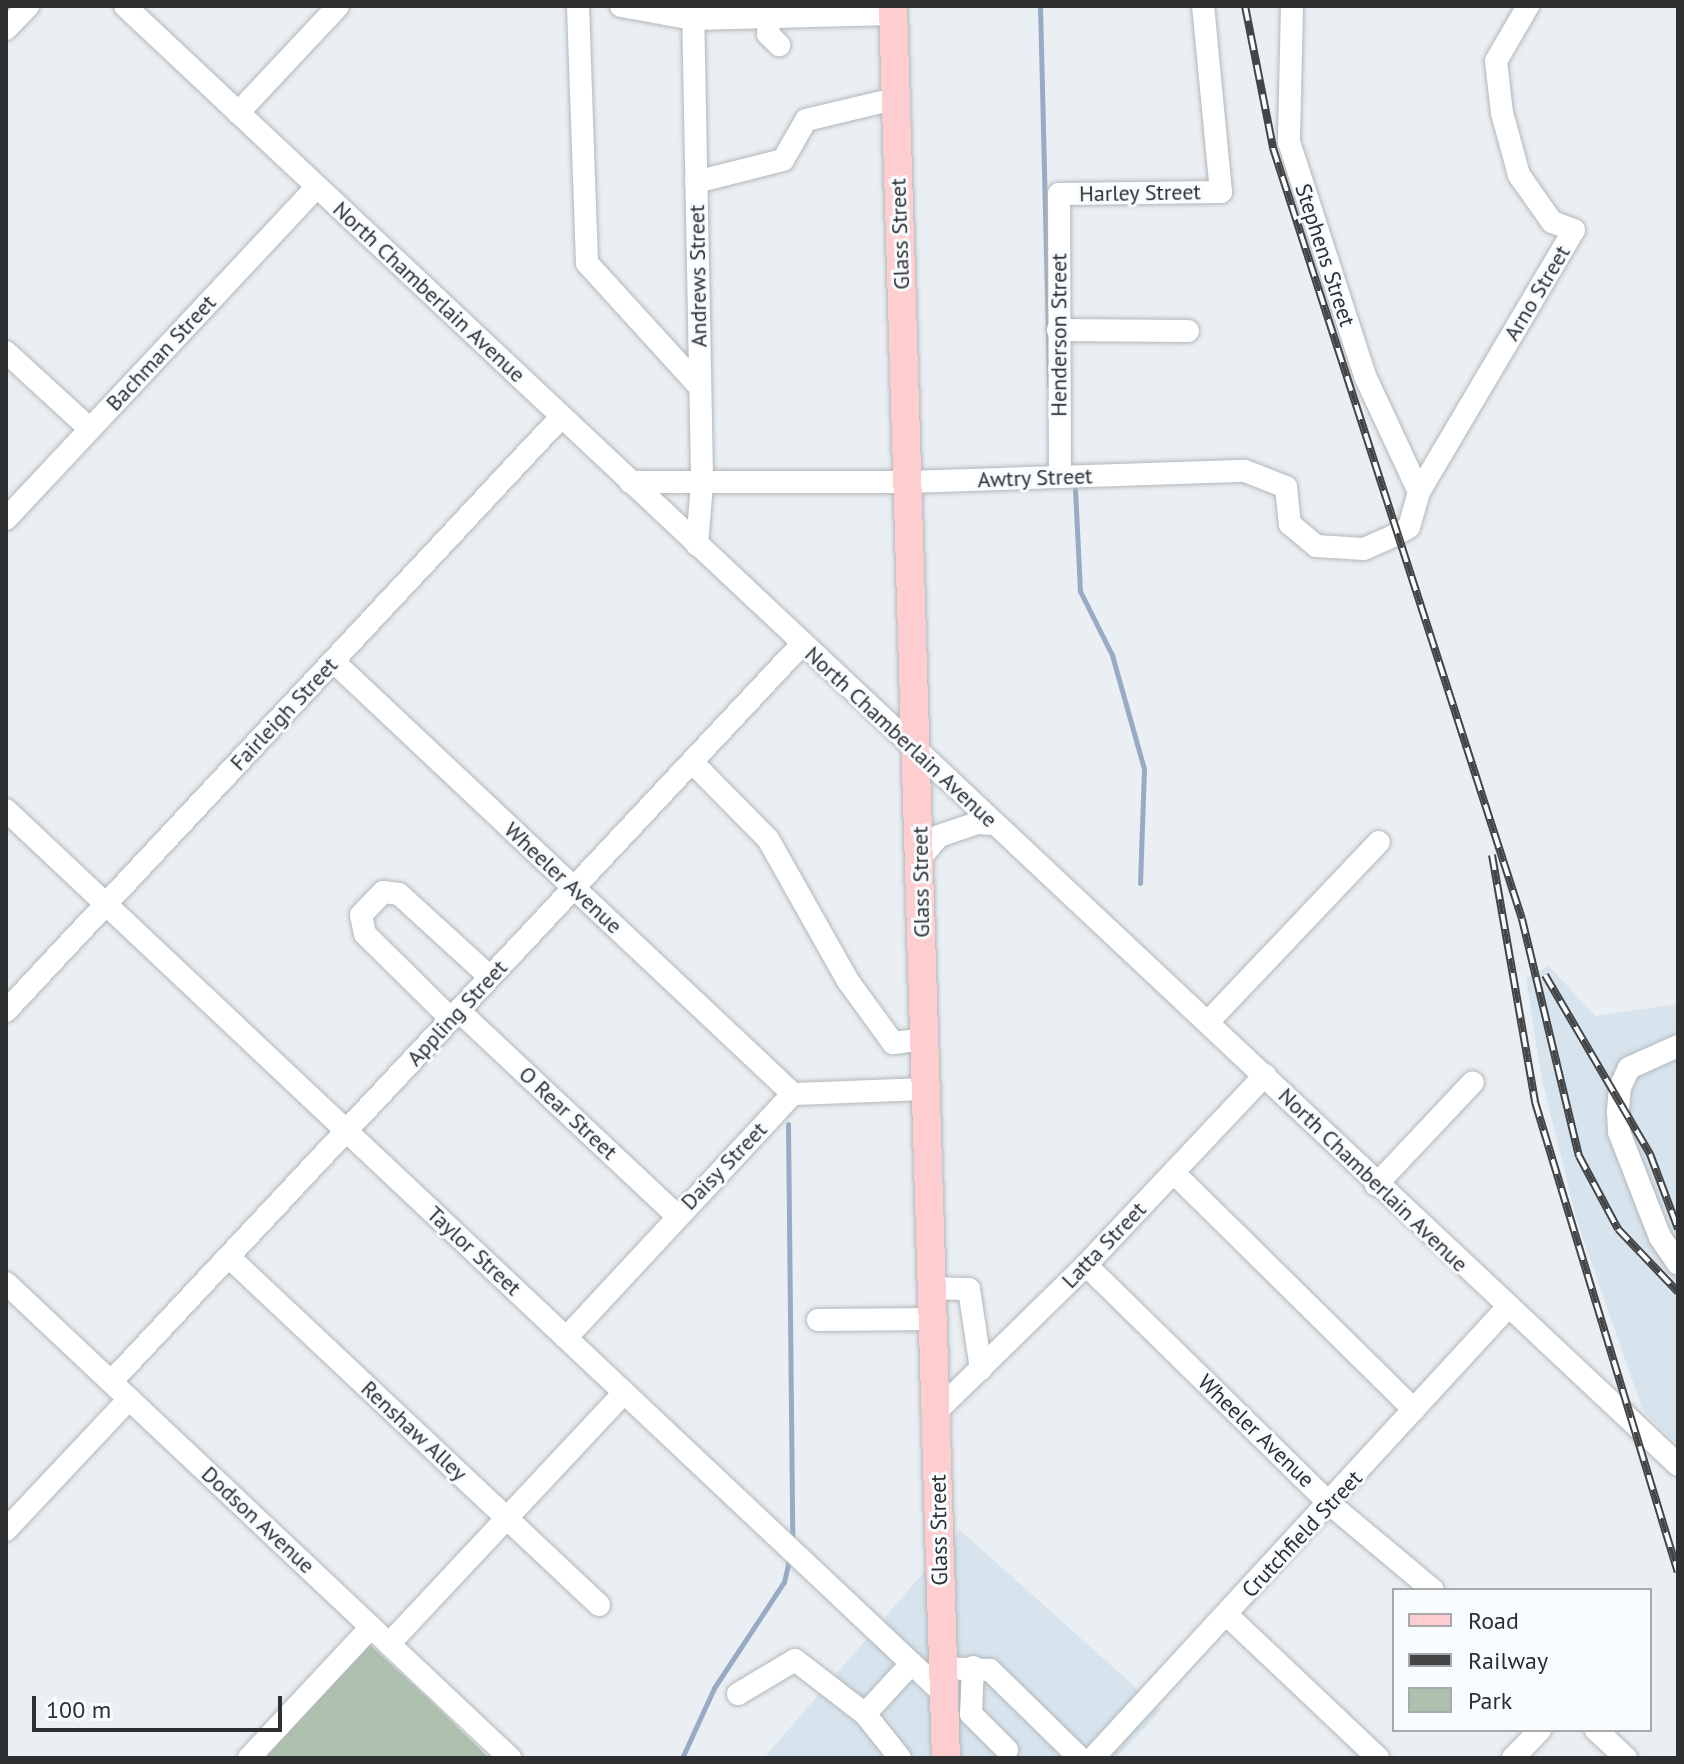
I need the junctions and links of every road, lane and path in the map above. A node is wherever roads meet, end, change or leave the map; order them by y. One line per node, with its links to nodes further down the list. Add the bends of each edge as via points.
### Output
1 (28, 6): 12 (street)
2 (125, 6): 15 (street, North Chamberlain Avenue)
3 (338, 6): 15 (street)
4 (578, 6): 22 (street, via 587,263)
5 (621, 6): 10 (street)
6 (1203, 6): 18 (street, Harley Street, via 1221,192)
7 (1292, 6): 29 (street, Stephens Street, via 1289,142 1365,376)
8 (1528, 6): 29 (street, Arno Street, via 1496,61 1502,113 1519,175 1552,222 1574,230)
9 (893, 10): 11 (street); 14 (main road, Glass Street)
10 (693, 12): 11 (street); 16 (street, Andrews Street)
11 (770, 12): 13 (street, via 768,34)
12 (6, 29)
13 (779, 45)
14 (895, 99): 16 (street, via 806,120 783,160); 27 (main road, Glass Street)
15 (238, 113): 17 (street, North Chamberlain Avenue)
16 (696, 182): 22 (street, Andrews Street)
17 (317, 187): 23 (street, North Chamberlain Avenue); 24 (street, Bachman Street)
18 (1059, 194): 19 (street, Henderson Street)
19 (1058, 330): 20 (street); 25 (street, Henderson Street)
20 (1188, 331)
21 (6, 352): 24 (street)
22 (700, 387): 28 (street, Andrews Street)
23 (561, 417): 26 (street, North Chamberlain Avenue); 34 (street, Fairleigh Street)
24 (90, 429): 30 (street, Bachman Street)
25 (1060, 476): 27 (street, Awtry Street); 31 (street, Awtry Street, via 1245,471 1286,487 1290,524 1316,546 1364,549)
26 (630, 482): 28 (street, Awtry Street); 32 (street, North Chamberlain Avenue)
27 (908, 482): 28 (street, Awtry Street); 35 (main road, Glass Street)
28 (702, 484): 32 (street, Andrews Street)
29 (1419, 492): 31 (street, Arno Street, via 1409,527)
30 (6, 519)
31 (1393, 536)
32 (697, 545): 33 (street, North Chamberlain Avenue)
33 (802, 644): 35 (street, North Chamberlain Avenue); 36 (street, Appling Street)
34 (333, 661): 41 (street, Wheeler Avenue); 42 (street, Fairleigh Street)
35 (918, 753): 38 (street, North Chamberlain Avenue); 40 (main road, Glass Street)
36 (693, 763): 41 (street, Appling Street); 47 (street, via 768,839 848,981 893,1043)
37 (6, 810): 42 (street, Taylor Street)
38 (993, 824): 40 (street, via 977,823 939,836); 46 (street, North Chamberlain Avenue)
39 (1379, 842): 46 (street)
40 (920, 858): 47 (main road, Glass Street)
41 (574, 888): 43 (street, Appling Street); 52 (street, Wheeler Avenue)
42 (106, 904): 44 (street, Fairleigh Street); 53 (street, Taylor Street)
43 (490, 977): 45 (street, Appling Street); 45 (street, O Rear Street, via 399,894 383,892 361,915 365,934)
44 (6, 1011)
45 (455, 1015): 53 (street, Appling Street); 56 (street, O Rear Street)
46 (1208, 1022): 49 (street, North Chamberlain Avenue)
47 (925, 1039): 51 (main road, Glass Street)
48 (1678, 1046): 58 (street, via 1629,1068 1620,1087 1618,1112 1619,1132 1660,1237)
49 (1265, 1075): 54 (street, Latta Street); 55 (street, North Chamberlain Avenue)
50 (1473, 1082): 55 (street)
51 (926, 1089): 52 (street); 61 (main road, Glass Street)
52 (793, 1094): 56 (street, Daisy Street)
53 (347, 1131): 57 (street, Appling Street); 65 (street, Taylor Street)
54 (1174, 1173): 59 (street, Latta Street); 71 (street)
55 (1376, 1185): 62 (street, North Chamberlain Avenue)
56 (676, 1215): 65 (street, Daisy Street)
57 (229, 1257): 67 (street, Appling Street); 74 (street, Renshaw Alley)
58 (1678, 1264)
59 (1086, 1265): 66 (street, Latta Street); 73 (street, Wheeler Avenue)
60 (6, 1283): 67 (street, Dodson Avenue)
61 (933, 1288): 63 (main road, Glass Street); 66 (street, via 969,1289)
62 (1507, 1308): 71 (street, Crutchfield Street); 72 (street, North Chamberlain Avenue)
63 (934, 1319): 64 (street); 70 (main road, Glass Street)
64 (818, 1320)
65 (566, 1338): 68 (street, Taylor Street)
66 (981, 1369): 70 (street, Latta Street)
67 (111, 1382): 69 (street, Dodson Avenue)
68 (624, 1393): 74 (street); 81 (street, Taylor Street)
69 (129, 1399): 75 (street); 79 (street, Dodson Avenue)
70 (938, 1410): 83 (main road, Glass Street)
71 (1414, 1410): 73 (street, Crutchfield Street)
72 (1678, 1465)
73 (1330, 1504): 76 (street, Wheeler Avenue); 78 (street, Crutchfield Street)
74 (507, 1518): 77 (street, Renshaw Alley); 80 (street)
75 (6, 1530)
76 (1431, 1588)
77 (599, 1605)
78 (1227, 1615): 94 (street, Crutchfield Street); 95 (street)
79 (371, 1627): 80 (street, Dodson Avenue); 89 (street)
80 (389, 1644): 90 (street, Dodson Avenue)
81 (912, 1663): 83 (street, Taylor Street); 85 (street)
82 (973, 1667): 83 (street); 88 (street, via 971,1714); 93 (street, via 990,1670)
83 (942, 1680): 92 (main road, Glass Street)
84 (738, 1694): 85 (street, via 795,1660)
85 (865, 1714): 91 (street)
86 (1538, 1732): 96 (street)
87 (1598, 1732): 97 (street)
88 (1007, 1750)
89 (249, 1758)
90 (510, 1758)
91 (900, 1758)
92 (946, 1758)
93 (1080, 1758)
94 (1093, 1758)
95 (1378, 1758)
96 (1513, 1758)
97 (1626, 1758)

